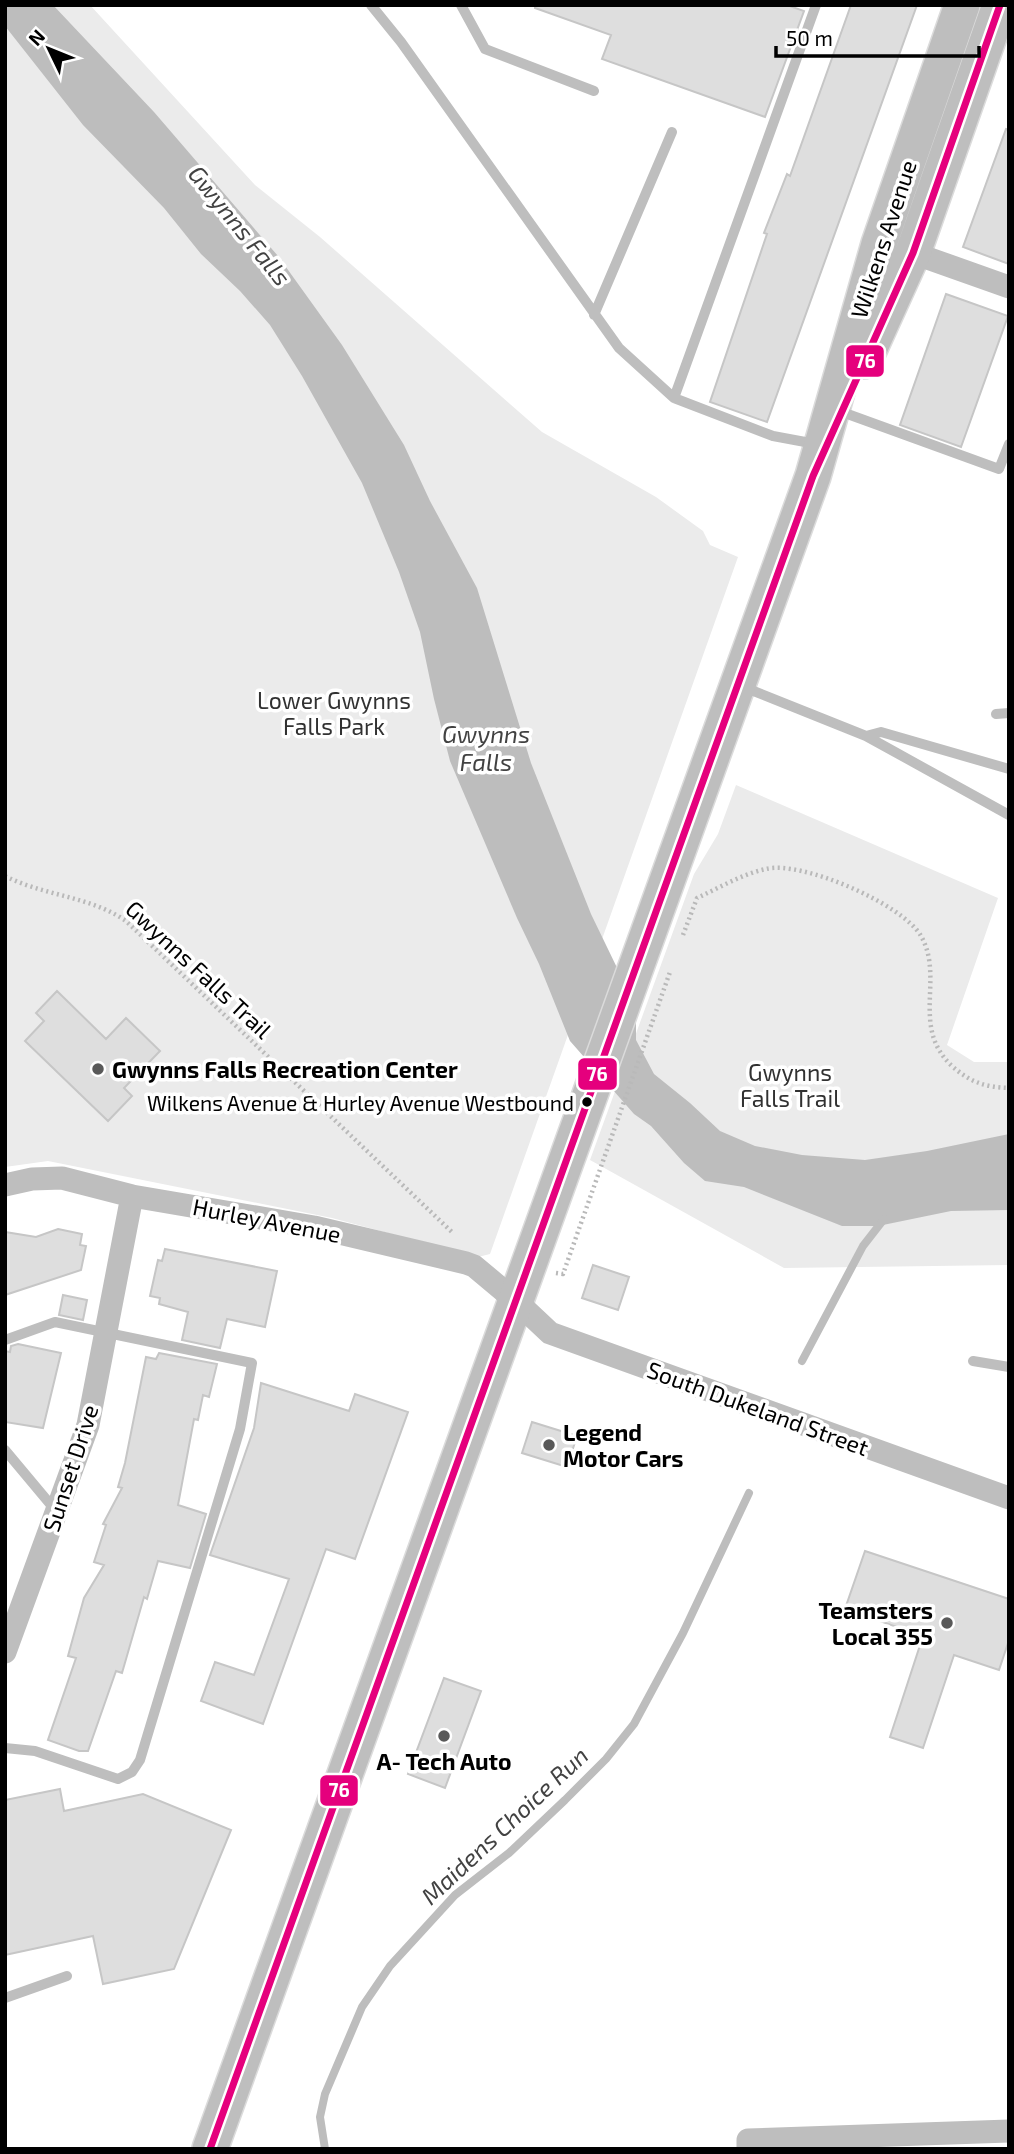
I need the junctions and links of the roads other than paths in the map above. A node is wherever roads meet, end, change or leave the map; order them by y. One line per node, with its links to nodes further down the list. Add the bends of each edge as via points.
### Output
1 (371, 5): 10 (lane)
2 (461, 5): 6 (lane, via 485,49)
3 (816, 5): 11 (lane)
4 (961, 5): 14 (main road, Wilkens Avenue, via 879,244)
5 (1000, 5): 8 (main road, Wilkens Avenue)
6 (594, 90)
7 (671, 132): 10 (lane)
8 (913, 253): 9 (street); 12 (main road, Wilkens Avenue)
9 (1009, 287)
10 (594, 315): 11 (lane, via 619,348)
11 (674, 398): 14 (lane, via 773,436)
12 (842, 412): 13 (lane, via 999,469); 14 (main road, Wilkens Avenue)
13 (1009, 444)
14 (817, 461): 15 (main road, Wilkens Avenue)
15 (738, 685): 18 (lane); 23 (main road, Wilkens Avenue)
16 (1009, 713): 17 (lane)
17 (996, 714)
18 (866, 736): 19 (lane, via 881,732); 20 (lane)
19 (1009, 769)
20 (1009, 815)
21 (5, 1185): 22 (street, Hurley Avenue, via 62,1178)
22 (132, 1196): 23 (street, Hurley Avenue, via 314,1227 466,1263); 24 (street, Sunset Drive)
23 (517, 1302): 29 (street, South Dukeland Street, via 550,1334); 37 (main road, Wilkens Avenue)
24 (105, 1332): 25 (lane, via 55,1322); 30 (street, Sunset Drive, via 88,1425); 32 (lane, via 252,1363 240,1429 140,1760 132,1772 118,1779 35,1751)
25 (5, 1340)
26 (973, 1361): 27 (lane)
27 (1009, 1367)
28 (5, 1450): 30 (lane)
29 (1009, 1498)
30 (56, 1511): 31 (street, Sunset Drive)
31 (5, 1652)
32 (5, 1748)
33 (67, 1976): 34 (lane)
34 (5, 1998)
35 (1009, 2131): 36 (street)
36 (748, 2144)
37 (210, 2149)

